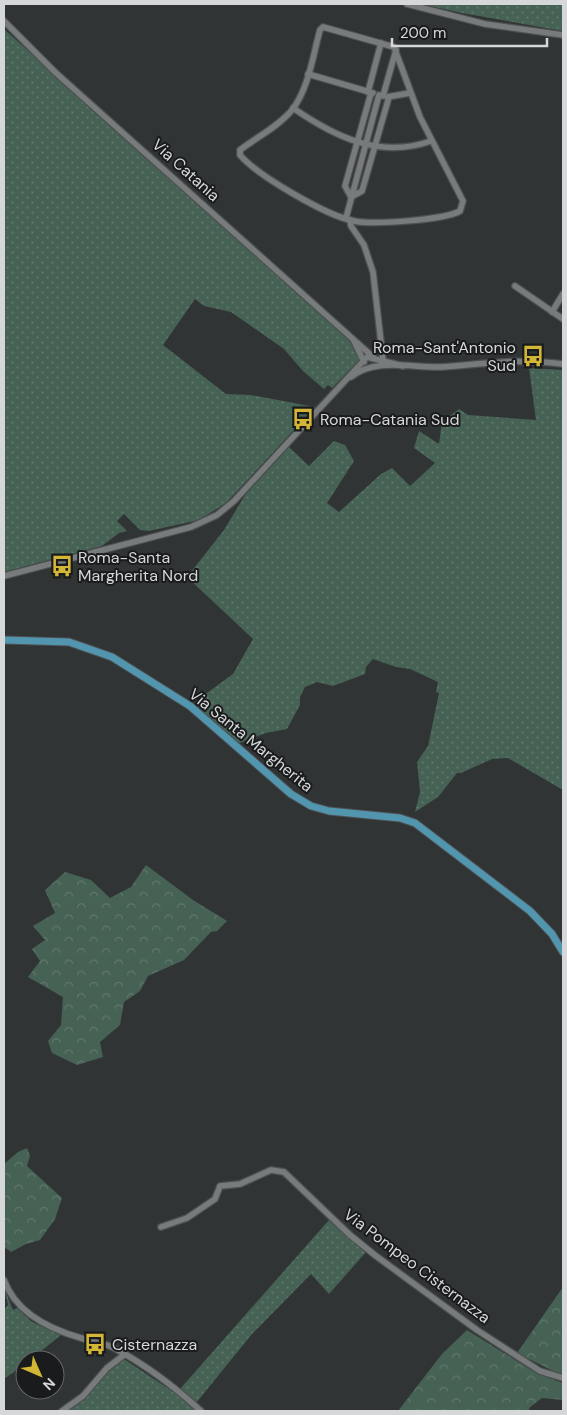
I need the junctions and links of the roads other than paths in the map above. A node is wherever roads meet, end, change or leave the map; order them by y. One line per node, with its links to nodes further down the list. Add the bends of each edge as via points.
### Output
1 (407, 4): 3 (street, via 485,24)
2 (4, 22): 21 (street, Via Catania)
3 (563, 35)
4 (382, 43): 5 (street); 6 (street, via 323,27); 7 (street)
5 (396, 50): 8 (street); 9 (street)
6 (308, 74): 7 (street); 10 (street)
7 (370, 92): 9 (street); 12 (street)
8 (410, 93): 9 (street); 11 (street)
9 (384, 96): 13 (street); 14 (street)
10 (293, 108): 12 (street, via 329,131); 16 (street, via 280,122 240,150 240,155 256,169 319,208)
11 (431, 141): 14 (street, via 403,148); 16 (street, via 463,202 460,211 422,220)
12 (357, 142): 13 (street); 15 (street, via 345,186)
13 (366, 145): 14 (street); 15 (street)
14 (374, 146): 15 (street, via 362,191)
15 (352, 196): 16 (street)
16 (348, 219): 22 (street, via 364,245 372,272)
17 (514, 286): 19 (street)
18 (563, 294): 19 (street)
19 (552, 312): 20 (street)
20 (563, 320)
21 (346, 332): 23 (street, Via Catania); 23 (street)
22 (383, 360): 23 (street); 25 (street)
23 (369, 362): 25 (street); 26 (street, via 338,388 234,501 204,522)
24 (563, 364): 25 (street, via 530,360 440,367)
25 (403, 366)
26 (4, 576)
27 (4, 640): 28 (main road, Via Santa Margherita, via 69,642 112,657 190,706 291,794 311,806 400,818 415,824 530,911 552,934)
28 (563, 952)
29 (161, 1227): 32 (street, Via Pompeo Cisternazza, via 187,1218 215,1199 220,1186 240,1184 271,1170 284,1172 376,1256 477,1330 540,1371)
30 (4, 1280): 31 (street, via 8,1292 29,1314 63,1333 108,1346)
31 (124, 1355): 33 (street, via 107,1368 83,1396); 34 (street)
32 (563, 1378)
33 (62, 1411)
34 (201, 1411)

